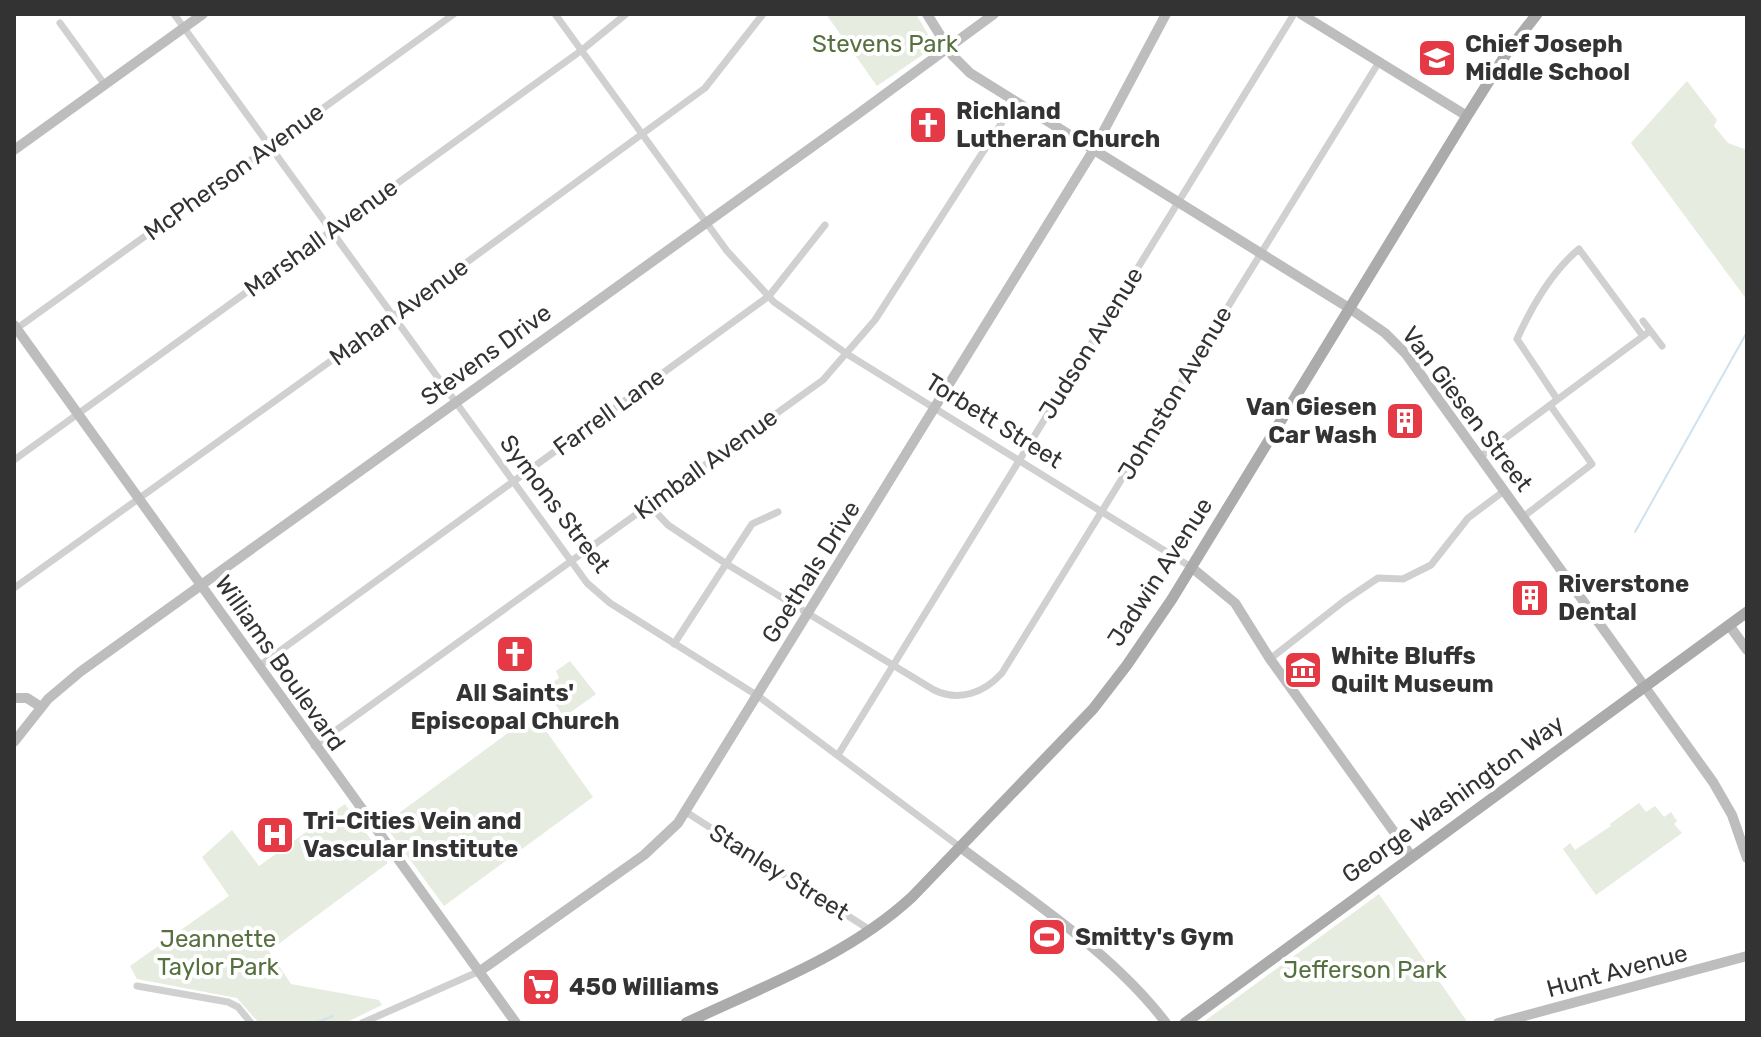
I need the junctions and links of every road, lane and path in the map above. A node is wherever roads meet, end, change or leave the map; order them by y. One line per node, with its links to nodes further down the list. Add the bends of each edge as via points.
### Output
1 (174, 14): 14 (street, Symons Street)
2 (203, 14): 14 (street)
3 (454, 14): 22 (street, McPherson Avenue)
4 (555, 14): 16 (street, Torbett Street)
5 (626, 14): 16 (street, Marshall Avenue)
6 (763, 14): 21 (street, Mahan Avenue, via 705,88)
7 (927, 14): 15 (street, Van Giesen Street)
8 (994, 14): 15 (street, Stevens Drive)
9 (1166, 14): 24 (street, Goethals Drive)
10 (1294, 14): 25 (street, Judson Avenue)
11 (1301, 14): 17 (street)
12 (1537, 14): 20 (main road, Jadwin Avenue)
13 (60, 23): 18 (street)
14 (184, 28): 18 (street); 22 (street, Symons Street)
15 (948, 48): 19 (street, Van Giesen Street, via 965,69); 26 (street, Stevens Drive)
16 (582, 50): 21 (street, Torbett Street); 28 (street, Marshall Avenue)
17 (1379, 62): 20 (street); 29 (street, Johnston Avenue)
18 (105, 85): 23 (street)
19 (1015, 102): 24 (street, Van Giesen Street); 37 (street, Kimball Avenue, via 875,320)
20 (1467, 116): 31 (main road, Jadwin Avenue)
21 (643, 135): 26 (street, Torbett Street); 32 (street, Mahan Avenue)
22 (269, 146): 28 (street, Symons Street); 34 (street, McPherson Avenue)
23 (14, 150)
24 (1093, 151): 25 (street, Van Giesen Street); 40 (street, Goethals Drive)
25 (1178, 202): 29 (street, Van Giesen Street); 43 (street, Judson Avenue)
26 (706, 222): 30 (street, Torbett Street); 39 (street, Stevens Drive)
27 (825, 225): 30 (street, Farrell Lane)
28 (331, 231): 32 (street, Symons Street); 41 (street, Marshall Avenue)
29 (1260, 253): 31 (street, Van Giesen Street); 50 (street, Johnston Avenue)
30 (769, 296): 37 (street, Torbett Street); 45 (street, Farrell Lane)
31 (1349, 308): 42 (street, Van Giesen Street, via 1402,349); 54 (main road, Jadwin Avenue)
32 (392, 317): 39 (street, Symons Street); 47 (street, Mahan Avenue)
33 (1643, 321): 35 (street)
34 (15, 328): 41 (street, Williams Boulevard)
35 (1647, 333): 36 (street); 38 (street); 38 (street, via 1579,249 1563,262 1517,339)
36 (1662, 346)
37 (847, 354): 40 (street, Torbett Street); 48 (street, Kimball Avenue, via 823,380)
38 (1554, 402): 42 (street); 51 (street, via 1592,464)
39 (454, 403): 45 (street, Symons Street); 55 (street, Stevens Drive)
40 (936, 408): 43 (street, Torbett Street); 58 (street, Goethals Drive)
41 (77, 414): 44 (street, Marshall Avenue); 47 (street, Williams Boulevard)
42 (1480, 457): 46 (street, Van Giesen Street)
43 (1019, 459): 50 (street, Torbett Street); 63 (street, Judson Avenue)
44 (14, 460)
45 (512, 482): 52 (street, Symons Street); 64 (street, Farrell Lane)
46 (1504, 491): 51 (street, Van Giesen Street); 62 (street, via 1468,518 1431,565 1403,579 1378,578)
47 (139, 499): 55 (street, Williams Boulevard); 56 (street, Mahan Avenue)
48 (649, 505): 52 (street, Kimball Avenue); 53 (street, via 668,525)
49 (778, 512): 53 (street, via 752,524)
50 (1102, 513): 54 (street, Torbett Street); 63 (street, Johnston Avenue, via 997,678 975,693 949,695)
51 (1523, 517): 65 (street, Van Giesen Street)
52 (570, 561): 60 (street, Symons Street, via 610,603); 70 (street, Kimball Avenue)
53 (725, 563): 58 (street); 60 (street)
54 (1191, 567): 62 (street, Torbett Street, via 1235,603); 73 (main road, Jadwin Avenue, via 1104,696)
55 (200, 584): 64 (street, Williams Boulevard); 68 (street, Stevens Drive)
56 (14, 588)
57 (1747, 612): 59 (main road, George Washington Way)
58 (808, 614): 63 (street); 66 (street, Goethals Drive)
59 (1729, 625): 61 (street); 65 (main road, George Washington Way)
60 (674, 644): 66 (street, Symons Street)
61 (1747, 650)
62 (1270, 659): 74 (street, Torbett Street)
63 (893, 664): 71 (street, Judson Avenue)
64 (259, 666): 70 (street, Williams Boulevard)
65 (1645, 687): 74 (main road, George Washington Way); 75 (street, Van Giesen Street, via 1723,796)
66 (758, 696): 71 (street, Symons Street); 72 (street, Goethals Drive)
67 (14, 698): 68 (street, via 27,698)
68 (41, 707): 69 (street, Stevens Drive)
69 (14, 742)
70 (314, 746): 78 (street, Williams Boulevard)
71 (838, 755): 73 (street, Symons Street)
72 (686, 812): 76 (street, Stanley Street); 78 (street, Goethals Drive, via 651,850)
73 (960, 847): 76 (main road, Jadwin Avenue); 84 (street, Symons Street, via 1114,966)
74 (1412, 857): 85 (main road, George Washington Way)
75 (1747, 858)
76 (872, 931): 83 (main road, Jadwin Avenue)
77 (1747, 956): 86 (street, Hunt Avenue)
78 (480, 971): 81 (street, Goethals Drive); 82 (street, Williams Boulevard)
79 (137, 986): 80 (street, via 232,1003)
80 (251, 1023)
81 (362, 1023)
82 (516, 1023)
83 (686, 1023)
84 (1166, 1023)
85 (1185, 1023)
86 (1498, 1023)

